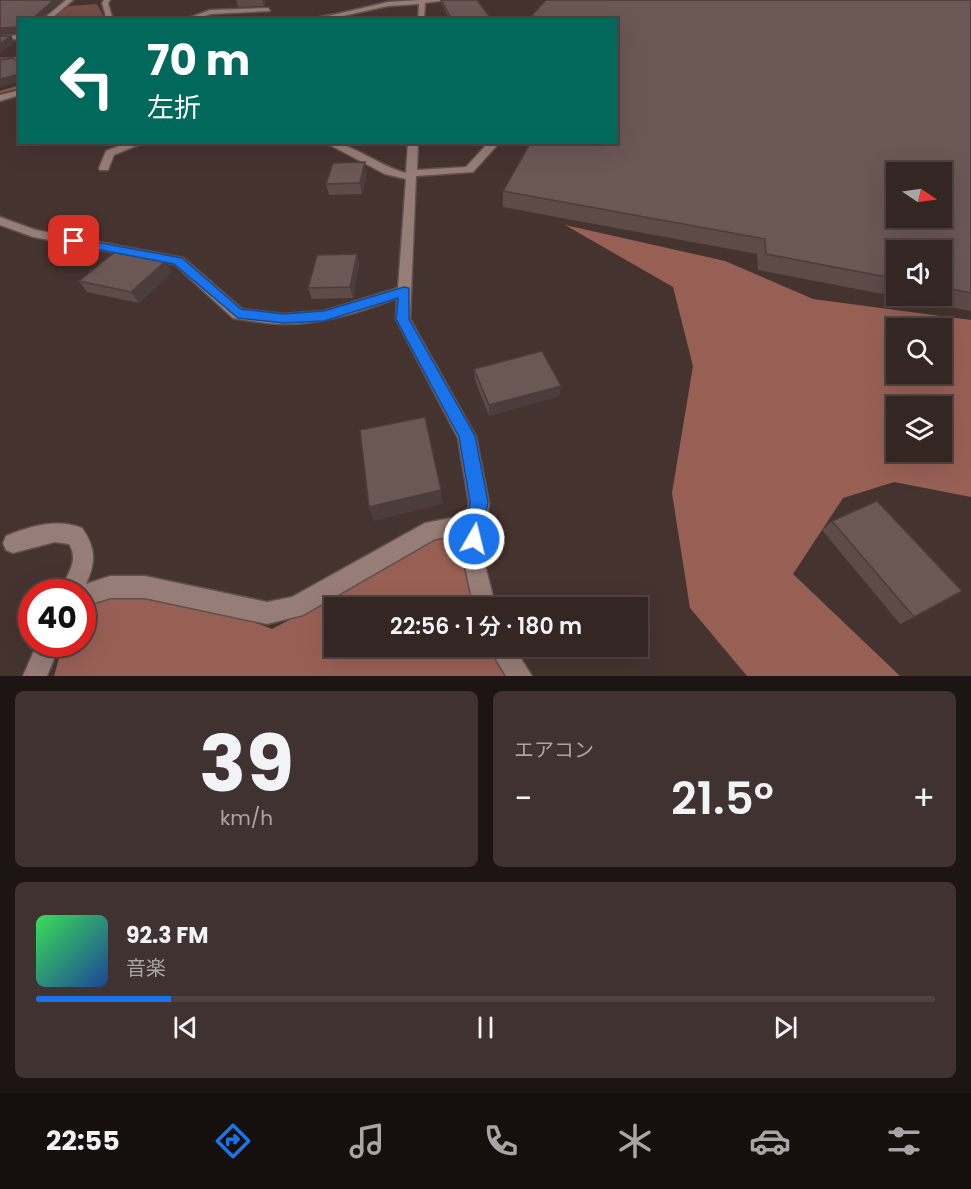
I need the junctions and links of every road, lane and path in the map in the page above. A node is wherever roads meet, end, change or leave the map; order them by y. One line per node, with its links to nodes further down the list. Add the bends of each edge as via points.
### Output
1 (70, 0): 6 (street)
2 (107, 0): 7 (street)
3 (444, 0): 4 (street)
4 (422, 1): 9 (street); 10 (street)
5 (268, 9): 8 (street, via 210,12)
6 (48, 18)
7 (110, 18)
8 (192, 18)
9 (323, 18)
10 (421, 18)
11 (18, 37): 12 (street)
12 (0, 38)
13 (18, 60): 14 (street)
14 (0, 61)
15 (18, 93): 16 (street)
16 (0, 98)
17 (135, 144): 21 (street, via 111,153)
18 (333, 144): 22 (street, via 388,172)
19 (413, 144): 22 (street)
20 (493, 144): 22 (street, via 469,170)
21 (104, 168)
22 (411, 175): 24 (street)
23 (0, 221): 24 (street, via 33,233 178,261 238,314 283,319 324,316)
24 (404, 291): 25 (street, via 402,319 467,436 479,502)
25 (476, 524): 28 (street, via 432,530 295,607 267,613 145,587 111,587); 29 (street, via 472,553)
26 (13, 543): 27 (street, via 55,532 75,535 84,547 86,561)
27 (77, 579)
28 (96, 592)
29 (482, 597)
30 (43, 657): 32 (street)
31 (507, 657): 33 (street)
32 (35, 676)
33 (520, 676)

